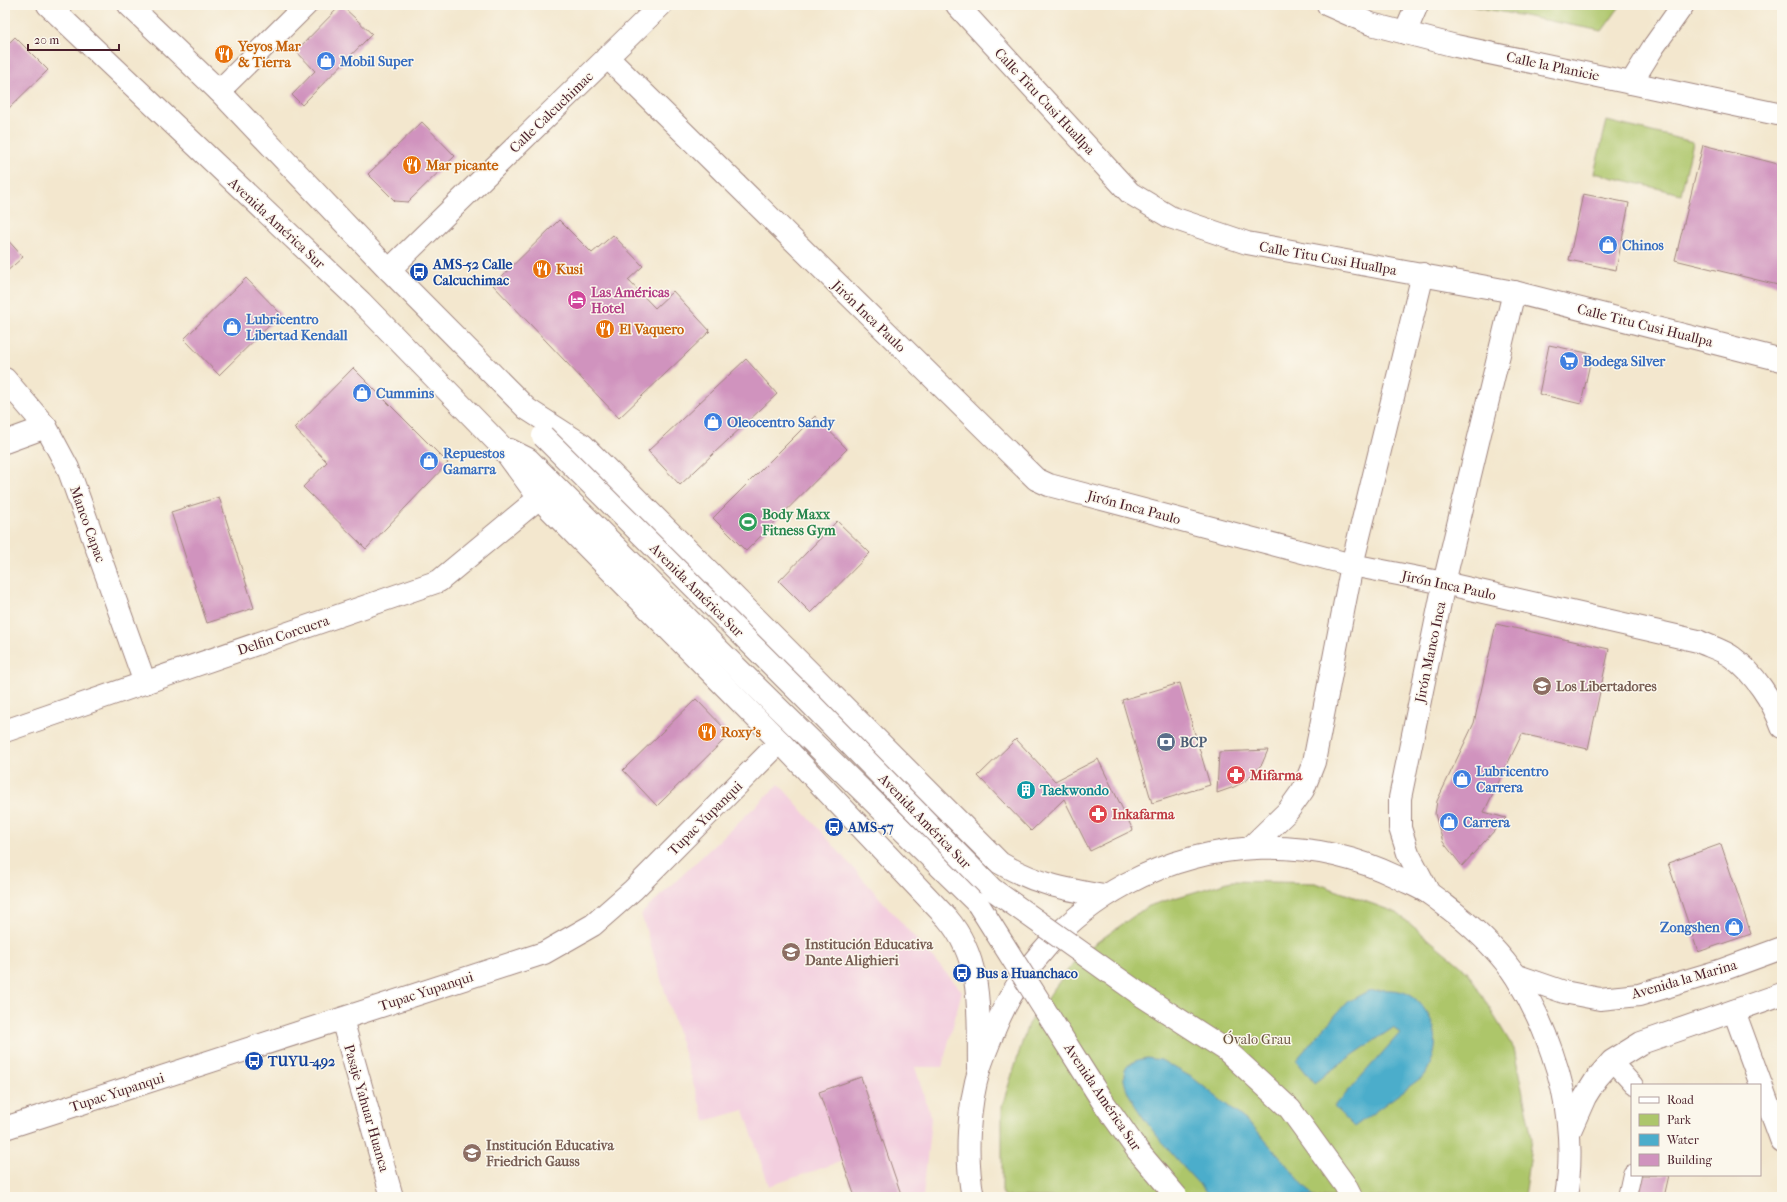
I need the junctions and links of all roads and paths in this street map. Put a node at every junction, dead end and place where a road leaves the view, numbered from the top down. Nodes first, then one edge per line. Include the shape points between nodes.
1 (48, 5) edge
2 (129, 5) edge
3 (306, 5) edge
4 (661, 5) edge
5 (957, 5) edge
6 (1328, 5) edge
7 (1416, 5) edge
8 (1683, 5) edge
9 (1405, 33) junction
10 (607, 57) junction
11 (1631, 82) junction
12 (219, 91) junction
13 (1782, 115) edge
14 (389, 270) junction
15 (1423, 274) junction
16 (1514, 292) junction
17 (1782, 360) edge
18 (5, 379) edge
19 (527, 409) junction
20 (46, 428) junction
21 (5, 442) edge
22 (501, 446) junction
23 (539, 498) junction
24 (1352, 565) junction
25 (1444, 584) junction
26 (145, 682) junction
27 (1782, 727) edge
28 (5, 731) edge
29 (780, 742) junction
30 (1251, 847) junction
31 (1429, 893) junction
32 (1104, 896) junction
33 (1782, 948) edge
34 (1515, 975) junction
35 (1782, 994) edge
36 (1734, 1011) junction
37 (342, 1019) junction
38 (1612, 1060) junction
39 (979, 1068) junction
40 (1633, 1084) edge
41 (1761, 1084) edge
42 (1761, 1085) edge
43 (5, 1128) edge
44 (1569, 1133) junction
45 (1782, 1142) edge
46 (1631, 1176) edge
47 (392, 1197) edge
48 (973, 1197) edge
49 (1177, 1197) edge
50 (1351, 1197) edge
51 (1566, 1197) edge
52 (1626, 1197) edge

1 - 22 street, Avenida América Sur via 361,302
2 - 12 street, Avenida América Sur
3 - 12 street
4 - 10 street, Calle Calcuchimac
5 - 15 street, Calle Titu Cusi Huallpa via 1130,193 1170,217 1247,244
6 - 9 street, Calle la Planicie via 1370,24
7 - 9 street
8 - 11 street
9 - 11 street, Calle la Planicie
10 - 14 street, Calle Calcuchimac
10 - 24 street, Jirón Inca Paulo via 1036,479 1049,485
11 - 13 street, Calle la Planicie
12 - 14 street, Avenida América Sur
14 - 19 street, Avenida América Sur
15 - 16 street, Calle Titu Cusi Huallpa
15 - 24 street
16 - 17 street, Calle Titu Cusi Huallpa
16 - 25 street, Jirón Manco Inca
18 - 20 street, Manco Capac
19 - 32 street, Avenida América Sur via 583,445 1000,862 1040,883
19 - 50 street, Avenida América Sur, bridge via 543,436 992,889 1144,997 1226,1050 1290,1109
20 - 21 street
20 - 26 street, Manco Capac via 68,468
22 - 23 street, Avenida América Sur
22 - 49 street, Avenida América Sur, bridge via 528,459 978,904 1101,1099 1138,1151
23 - 26 street, Delfin Corcuera via 439,581
23 - 29 street, Avenida América Sur
24 - 25 street, Jirón Inca Paulo
24 - 30 street via 1314,762 1303,790 1288,811
25 - 27 street, Jirón Inca Paulo via 1698,641 1731,656 1748,672 1766,694
25 - 31 street, Jirón Manco Inca via 1400,798 1400,828 1408,853
26 - 28 street, Delfin Corcuera
29 - 37 street, Tupac Yupanqui via 633,890 594,925 544,953
29 - 39 street, Avenida América Sur via 955,927 970,956 978,993
30 - 31 street via 1313,850 1373,866
30 - 32 street via 1185,859 1150,871
31 - 34 street via 1476,930
32 - 39 street via 1071,921 1042,950 1004,1005
33 - 34 street, Avenida la Marina via 1719,971 1639,995 1624,997 1600,999 1564,992
34 - 44 street via 1542,1024 1559,1071
35 - 36 street
36 - 38 street via 1641,1043
36 - 41 street
37 - 43 street, Tupac Yupanqui
37 - 47 street, Pasaje Yahuar Huanca
38 - 40 lane
38 - 44 street via 1585,1097
39 - 48 street via 969,1124 970,1180
42 - 45 street
44 - 51 street
46 - 52 lane

